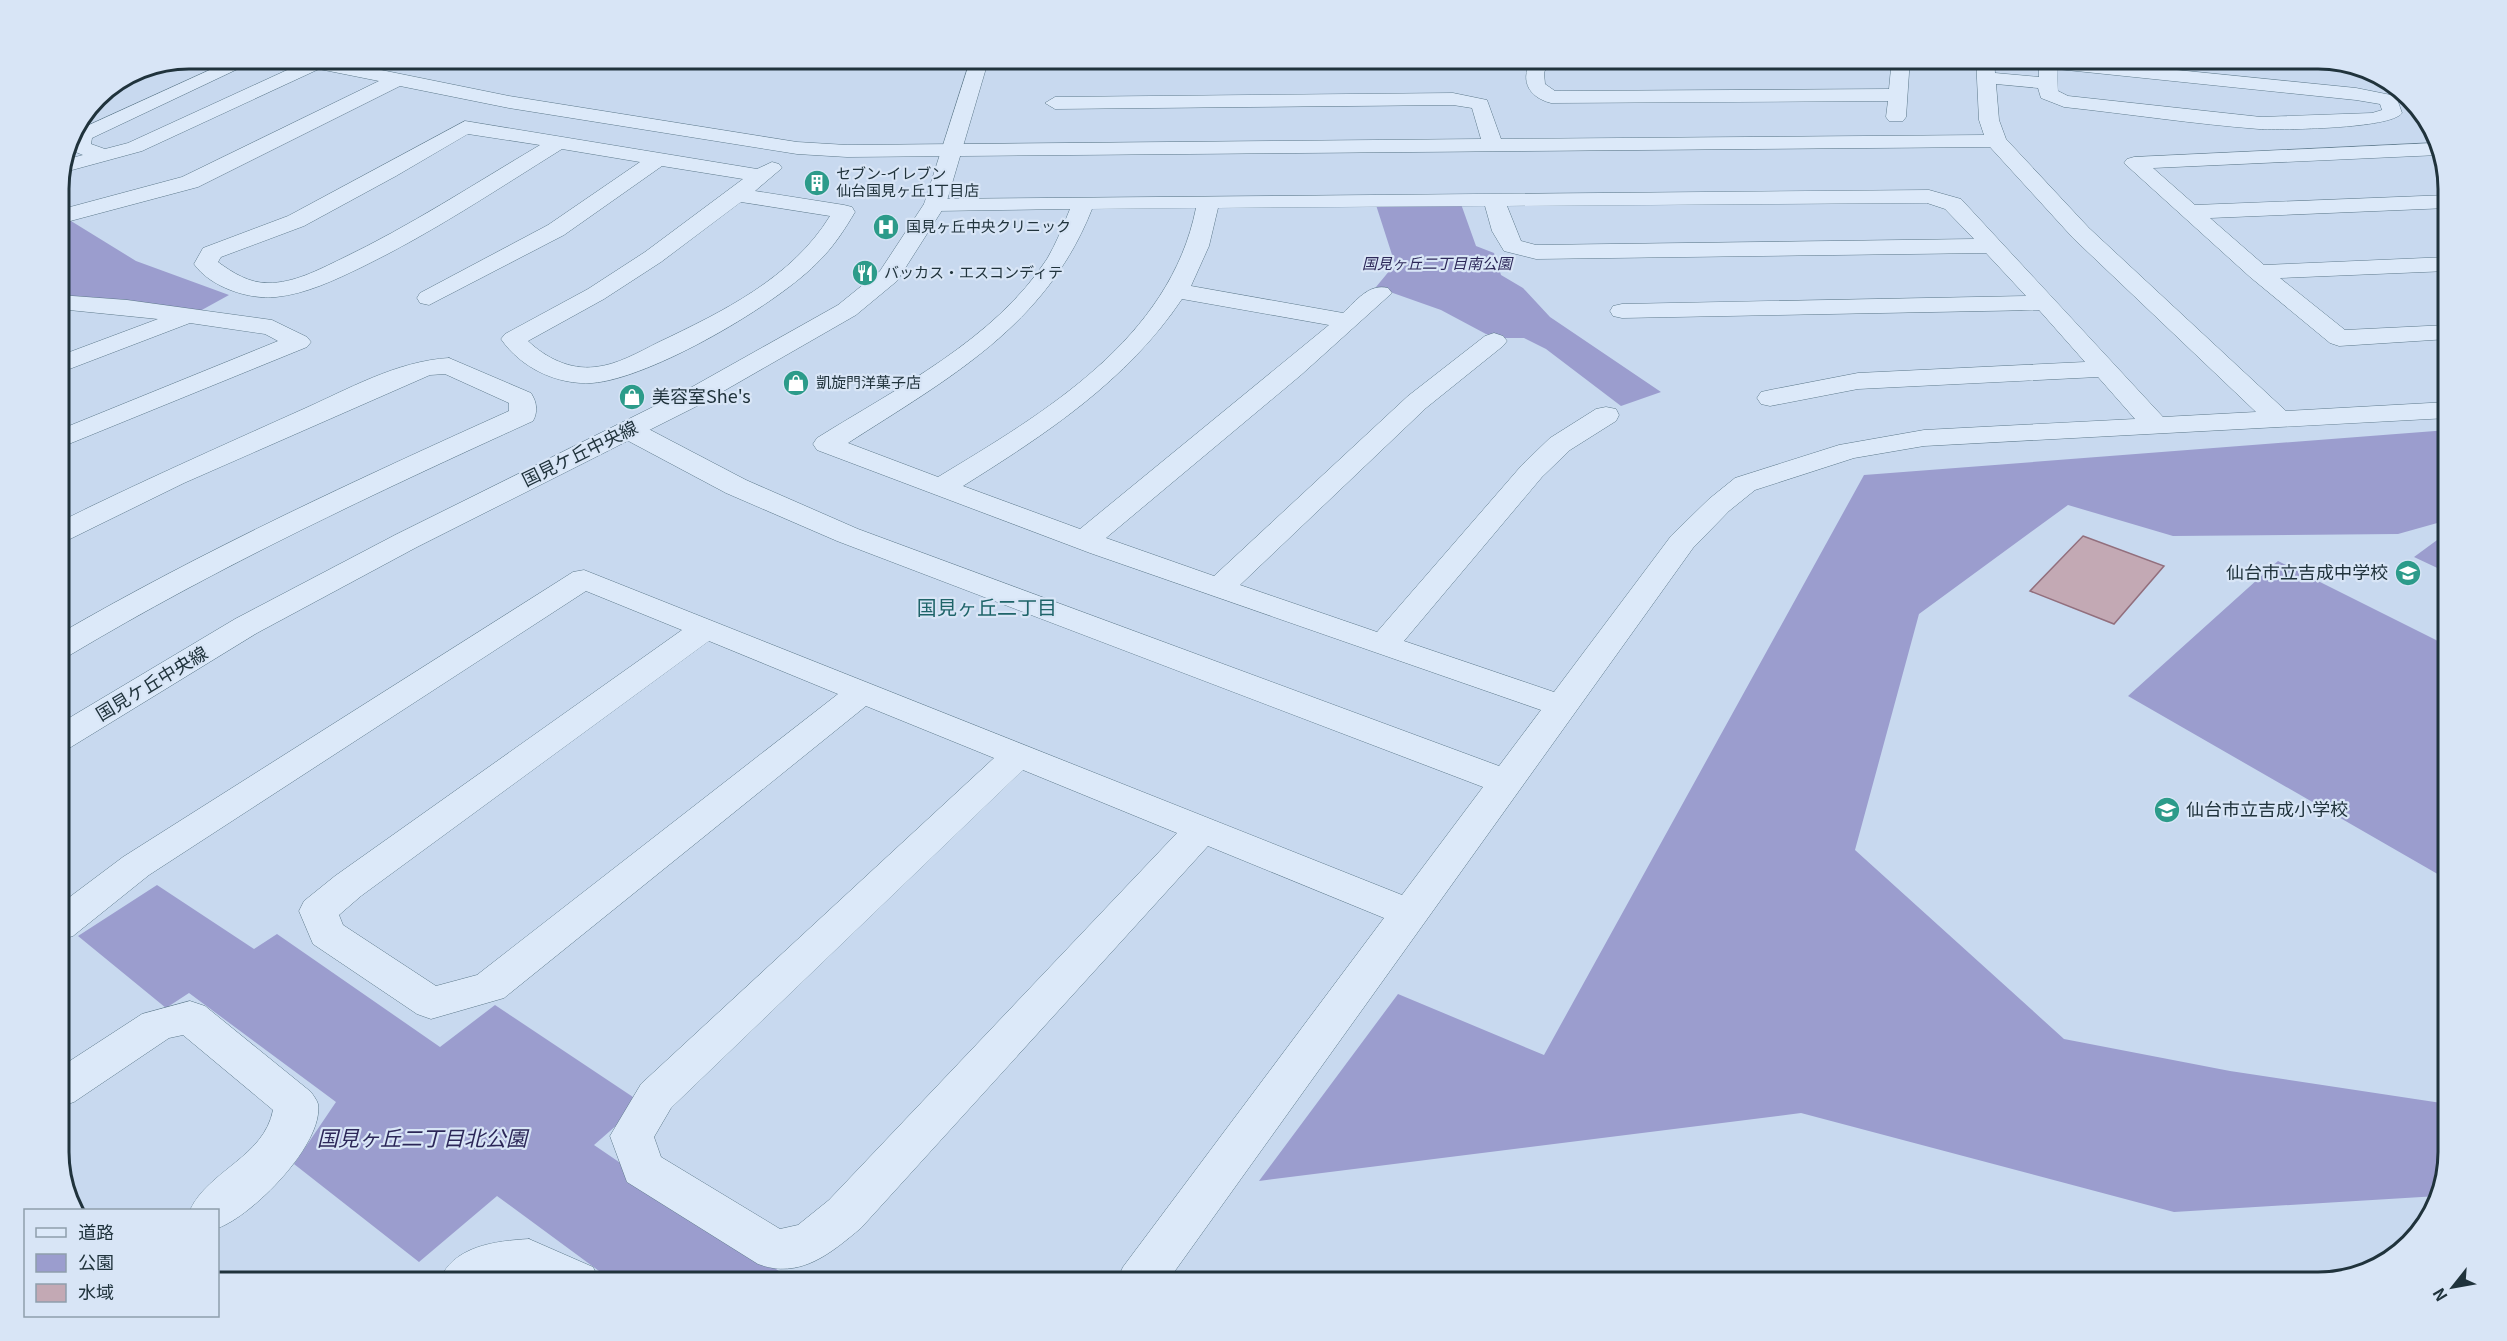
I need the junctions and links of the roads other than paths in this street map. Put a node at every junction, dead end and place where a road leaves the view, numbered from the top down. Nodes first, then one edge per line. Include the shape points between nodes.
1 (228, 69) edge
2 (304, 69) edge
3 (340, 69) edge
4 (977, 69) edge
5 (1060, 69) edge
6 (1535, 69) edge
7 (1900, 69) edge
8 (1985, 69) edge
9 (1989, 69) edge
10 (2048, 69) edge
11 (2123, 69) edge
12 (396, 80) junction
13 (2048, 83) junction
14 (1898, 95) junction
15 (556, 110) junction
16 (1050, 127) junction
17 (505, 134) junction
18 (1894, 141) junction
19 (1996, 141) junction
20 (558, 143) junction
21 (1493, 146) junction
22 (797, 148) junction
23 (2431, 149) edge
24 (951, 152) junction
25 (106, 156) junction
26 (658, 159) junction
27 (71, 165) edge
28 (762, 176) junction
29 (738, 195) junction
30 (1494, 200) junction
31 (2438, 201) edge
32 (1208, 202) junction
33 (1084, 203) junction
34 (935, 204) junction
35 (2189, 212) junction
36 (69, 214) edge
37 (1992, 246) junction
38 (2438, 264) edge
39 (2258, 272) junction
40 (1176, 291) junction
41 (1380, 293) dead end
42 (429, 298) dead end
43 (69, 303) edge
44 (2046, 303) junction
45 (1622, 311) dead end
46 (188, 316) junction
47 (1348, 321) junction
48 (2438, 333) edge
49 (1494, 341) dead end
50 (69, 360) edge
51 (2103, 369) junction
52 (1770, 398) dead end
53 (2438, 411) edge
54 (1606, 415) dead end
55 (2279, 419) junction
56 (2155, 425) junction
57 (629, 430) junction
58 (69, 436) edge
59 (940, 488) junction
60 (69, 528) edge
61 (1085, 540) junction
62 (1219, 588) junction
63 (706, 628) junction
64 (69, 642) edge
65 (1383, 645) junction
66 (863, 691) junction
67 (1562, 706) junction
68 (69, 733) edge
69 (1017, 756) junction
70 (1506, 782) junction
71 (1202, 829) junction
72 (1409, 914) junction
73 (69, 918) edge
74 (69, 1083) edge
75 (214, 1209) edge
76 (478, 1272) edge
77 (555, 1272) edge
78 (1147, 1272) edge

1 - 25 street via 83,135 80,147
2 - 25 street via 135,147
3 - 12 street
4 - 24 street, 国見ケ丘中央線
5 - 16 street
6 - 14 street via 1538,90 1551,97
7 - 14 street
8 - 19 street via 1989,120
9 - 13 street
10 - 13 street
11 - 13 street via 2356,94 2388,100 2392,113 2374,119 2261,123 2064,101 2048,94
12 - 15 street
12 - 36 street via 190,183
14 - 18 street
15 - 17 street
15 - 22 street
16 - 21 street
16 - 21 street via 1453,99 1480,104
16 - 24 street
17 - 20 street
17 - 20 street via 465,127 296,221 211,253 206,264 226,280 255,290 277,290 321,277 397,242
18 - 19 street
18 - 21 street
19 - 55 street via 2081,233
20 - 26 street
22 - 24 street
22 - 28 street
23 - 35 street via 2134,163
24 - 34 street, 国見ケ丘中央線
25 - 27 street
26 - 28 street
26 - 42 street via 556,230
28 - 29 street
29 - 29 street via 597,294 513,339 521,352 557,370 591,375 622,369 703,331 781,282 818,248 844,212
30 - 32 street
30 - 37 street via 1929,196 1953,204
30 - 37 street via 1512,246 1536,252
31 - 35 street
32 - 33 street
32 - 40 street via 1198,246
33 - 34 street
33 - 59 street via 1050,272 999,329 827,444
34 - 57 street, 国見ケ丘中央線 via 889,276 847,310
35 - 39 street
37 - 44 street
38 - 39 street
39 - 48 street via 2339,338
40 - 47 street
40 - 59 street via 1155,322 1118,363 1002,450
41 - 47 street
43 - 46 street
44 - 45 street
44 - 51 street
46 - 50 street
46 - 58 street via 273,327 298,342
47 - 61 street
49 - 62 street via 1417,402
51 - 52 street via 1858,381
51 - 56 street
53 - 55 street
54 - 65 street via 1560,444 1532,471
55 - 56 street
56 - 67 street via 1924,438 1849,451 1745,484 1682,542
57 - 68 street, 国見ケ丘中央線 via 415,536 246,626
57 - 70 street via 739,487 911,560
59 - 61 street
60 - 64 street via 184,472 427,367 449,366 522,399 523,415 215,561
61 - 62 street
62 - 65 street
63 - 66 street
63 - 66 street via 348,886 318,911 327,934 431,1004 490,987
63 - 73 street via 584,579 136,866
65 - 67 street
66 - 69 street
67 - 70 street
69 - 71 street
69 - 71 street via 656,1096 632,1136 643,1169 776,1250 810,1243 845,1214
70 - 72 street
71 - 72 street
72 - 78 street
74 - 75 street via 157,1024 190,1017 296,1104 291,1133 260,1171
76 - 77 street via 493,1262 529,1260

